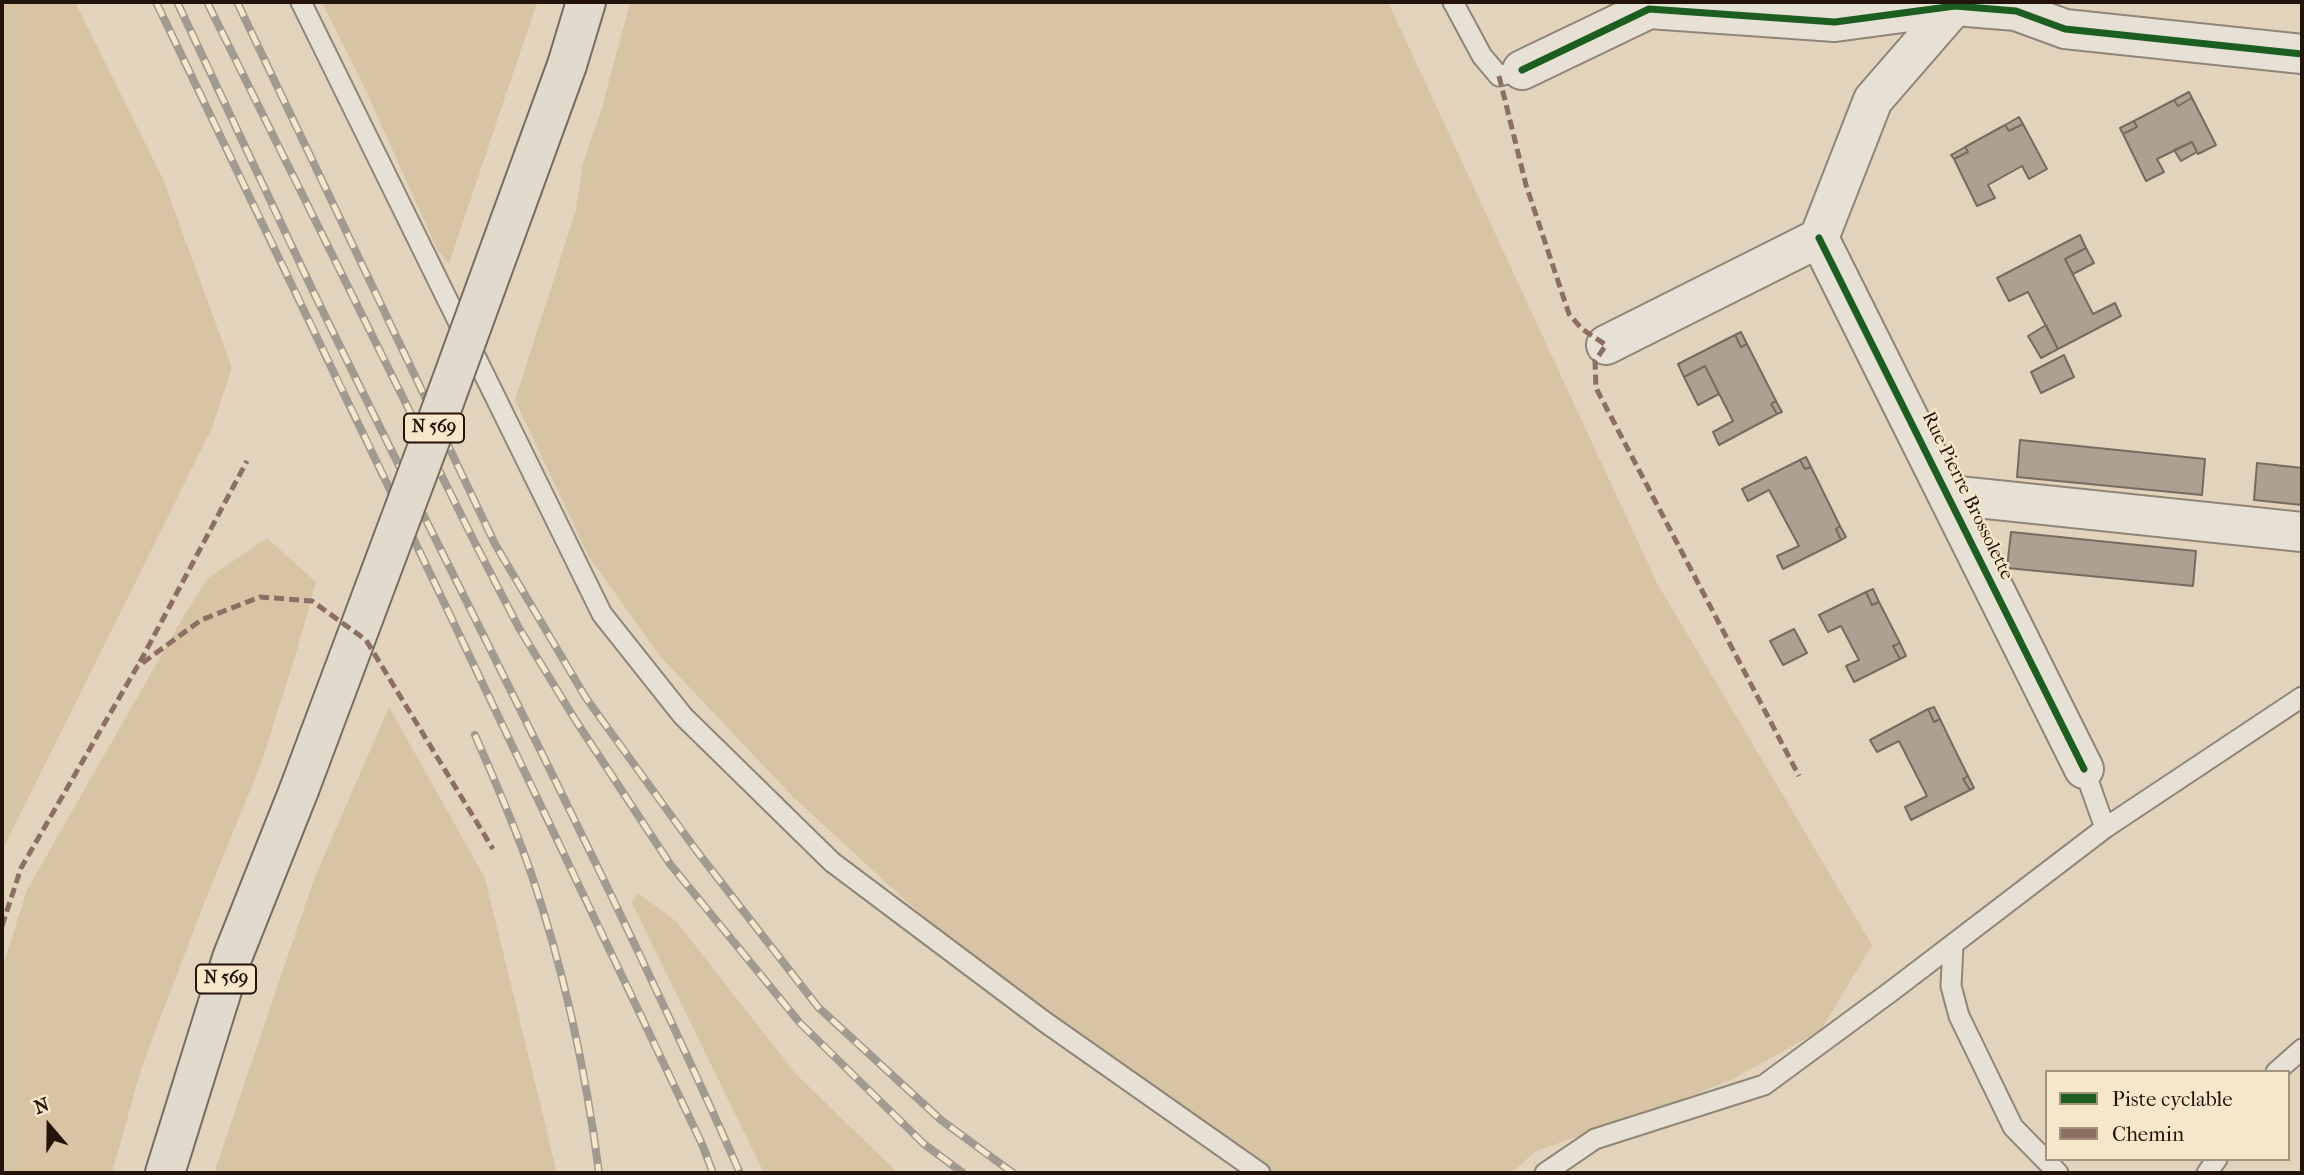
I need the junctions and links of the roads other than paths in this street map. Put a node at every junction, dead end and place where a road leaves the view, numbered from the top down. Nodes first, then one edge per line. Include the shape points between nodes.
1 (301, 2) edge
2 (586, 2) edge
3 (1453, 2) edge
4 (1956, 4) edge
5 (2302, 54) edge
6 (1522, 70) joint
7 (1819, 237) junction
8 (1606, 345) dead end
9 (1949, 495) junction
10 (2302, 532) edge
11 (2302, 697) edge
12 (2084, 769) joint
13 (2105, 828) junction
14 (1953, 945) junction
15 (2302, 1049) edge
16 (2278, 1070) edge
17 (2045, 1160) edge
18 (165, 1173) edge
19 (1260, 1173) edge
20 (1545, 1173) edge

1 - 19 lane via 602,614 683,716 832,862 1045,1022
2 - 18 main road, N 569, bridge via 436,422 232,958
3 - 6 lane via 1482,56 1499,76
4 - 5 street via 2016,11 2064,29
4 - 6 street via 1835,22 1650,9
4 - 7 street via 1873,100
7 - 8 street
7 - 9 street, Rue Pierre Brossolette
9 - 10 street, Rue Pierre Brossolette
9 - 12 street, Rue Pierre Brossolette
11 - 13 lane
12 - 13 lane
13 - 14 lane
14 - 17 lane via 1951,986 1959,1016 2012,1128
14 - 20 lane via 1764,1085 1595,1139
15 - 16 lane

